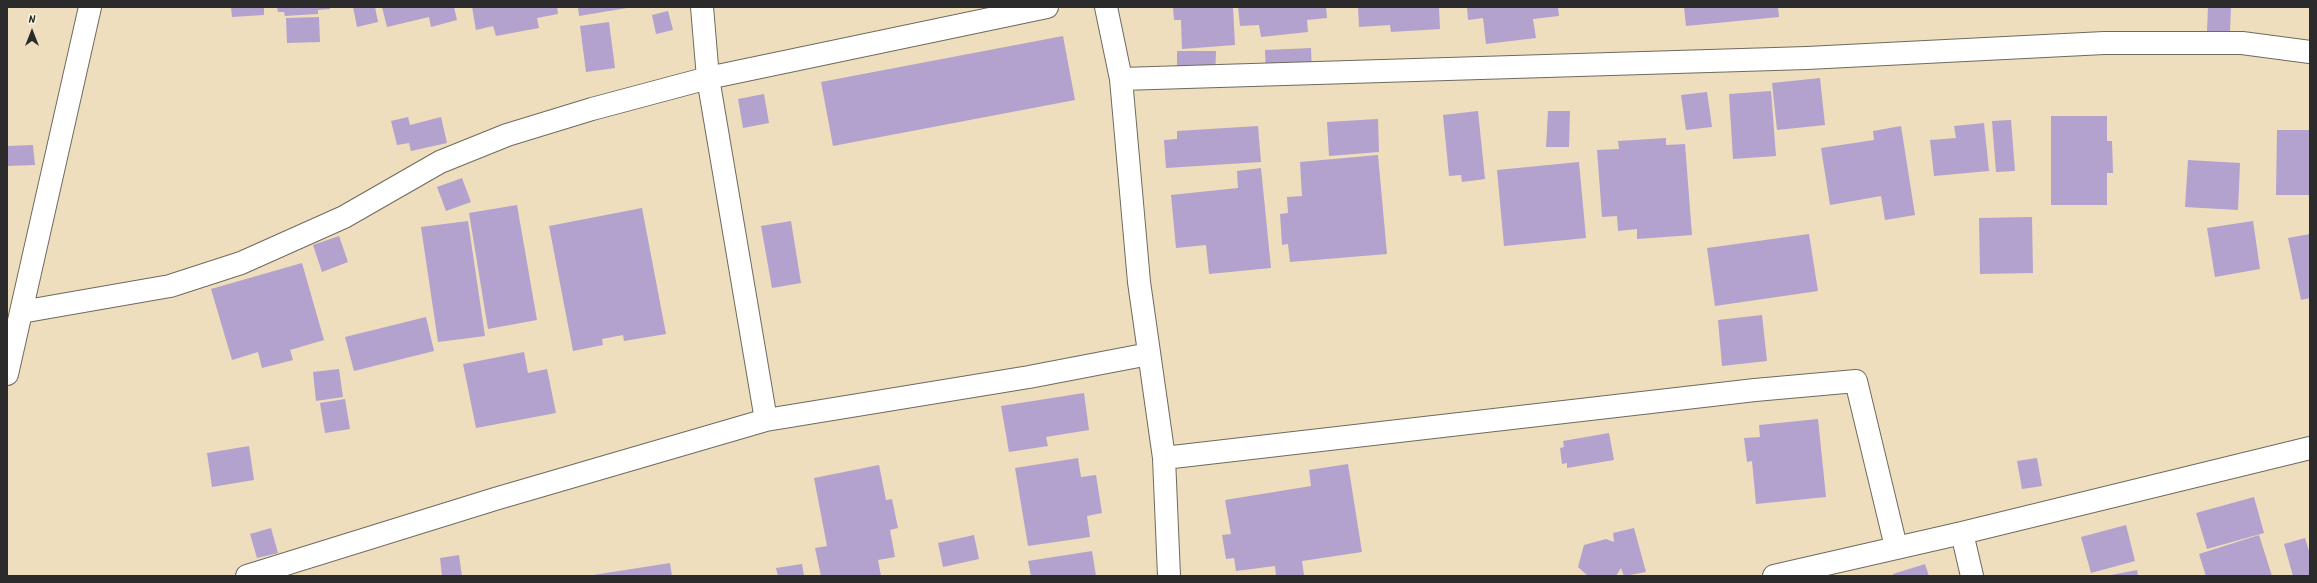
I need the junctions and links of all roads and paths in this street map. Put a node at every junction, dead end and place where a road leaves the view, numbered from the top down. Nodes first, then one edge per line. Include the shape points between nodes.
1 (90, 7) edge
2 (702, 7) edge
3 (1047, 7) edge
4 (1106, 7) edge
5 (2310, 52) edge
6 (708, 78) junction
7 (1121, 79) junction
8 (21, 312) junction
9 (1149, 354) junction
10 (7, 374) edge
11 (766, 420) junction
12 (2310, 448) edge
13 (1164, 458) junction
14 (1962, 533) junction
15 (1896, 547) junction
16 (248, 576) edge
17 (1169, 576) edge
18 (1774, 576) edge
19 (1972, 576) edge

1 - 8 street
2 - 6 street
3 - 6 street
4 - 7 street
5 - 7 street via 2242,43 2104,43 1807,58
6 - 8 street via 592,109 494,140 440,162 344,217 241,263 170,286
6 - 11 street
7 - 9 street via 1139,282
8 - 10 street
9 - 11 street via 1029,377
9 - 13 street
11 - 16 street via 495,498
12 - 14 street
13 - 15 street via 1755,390 1856,381
13 - 17 street
14 - 15 street
14 - 19 street
15 - 18 street

